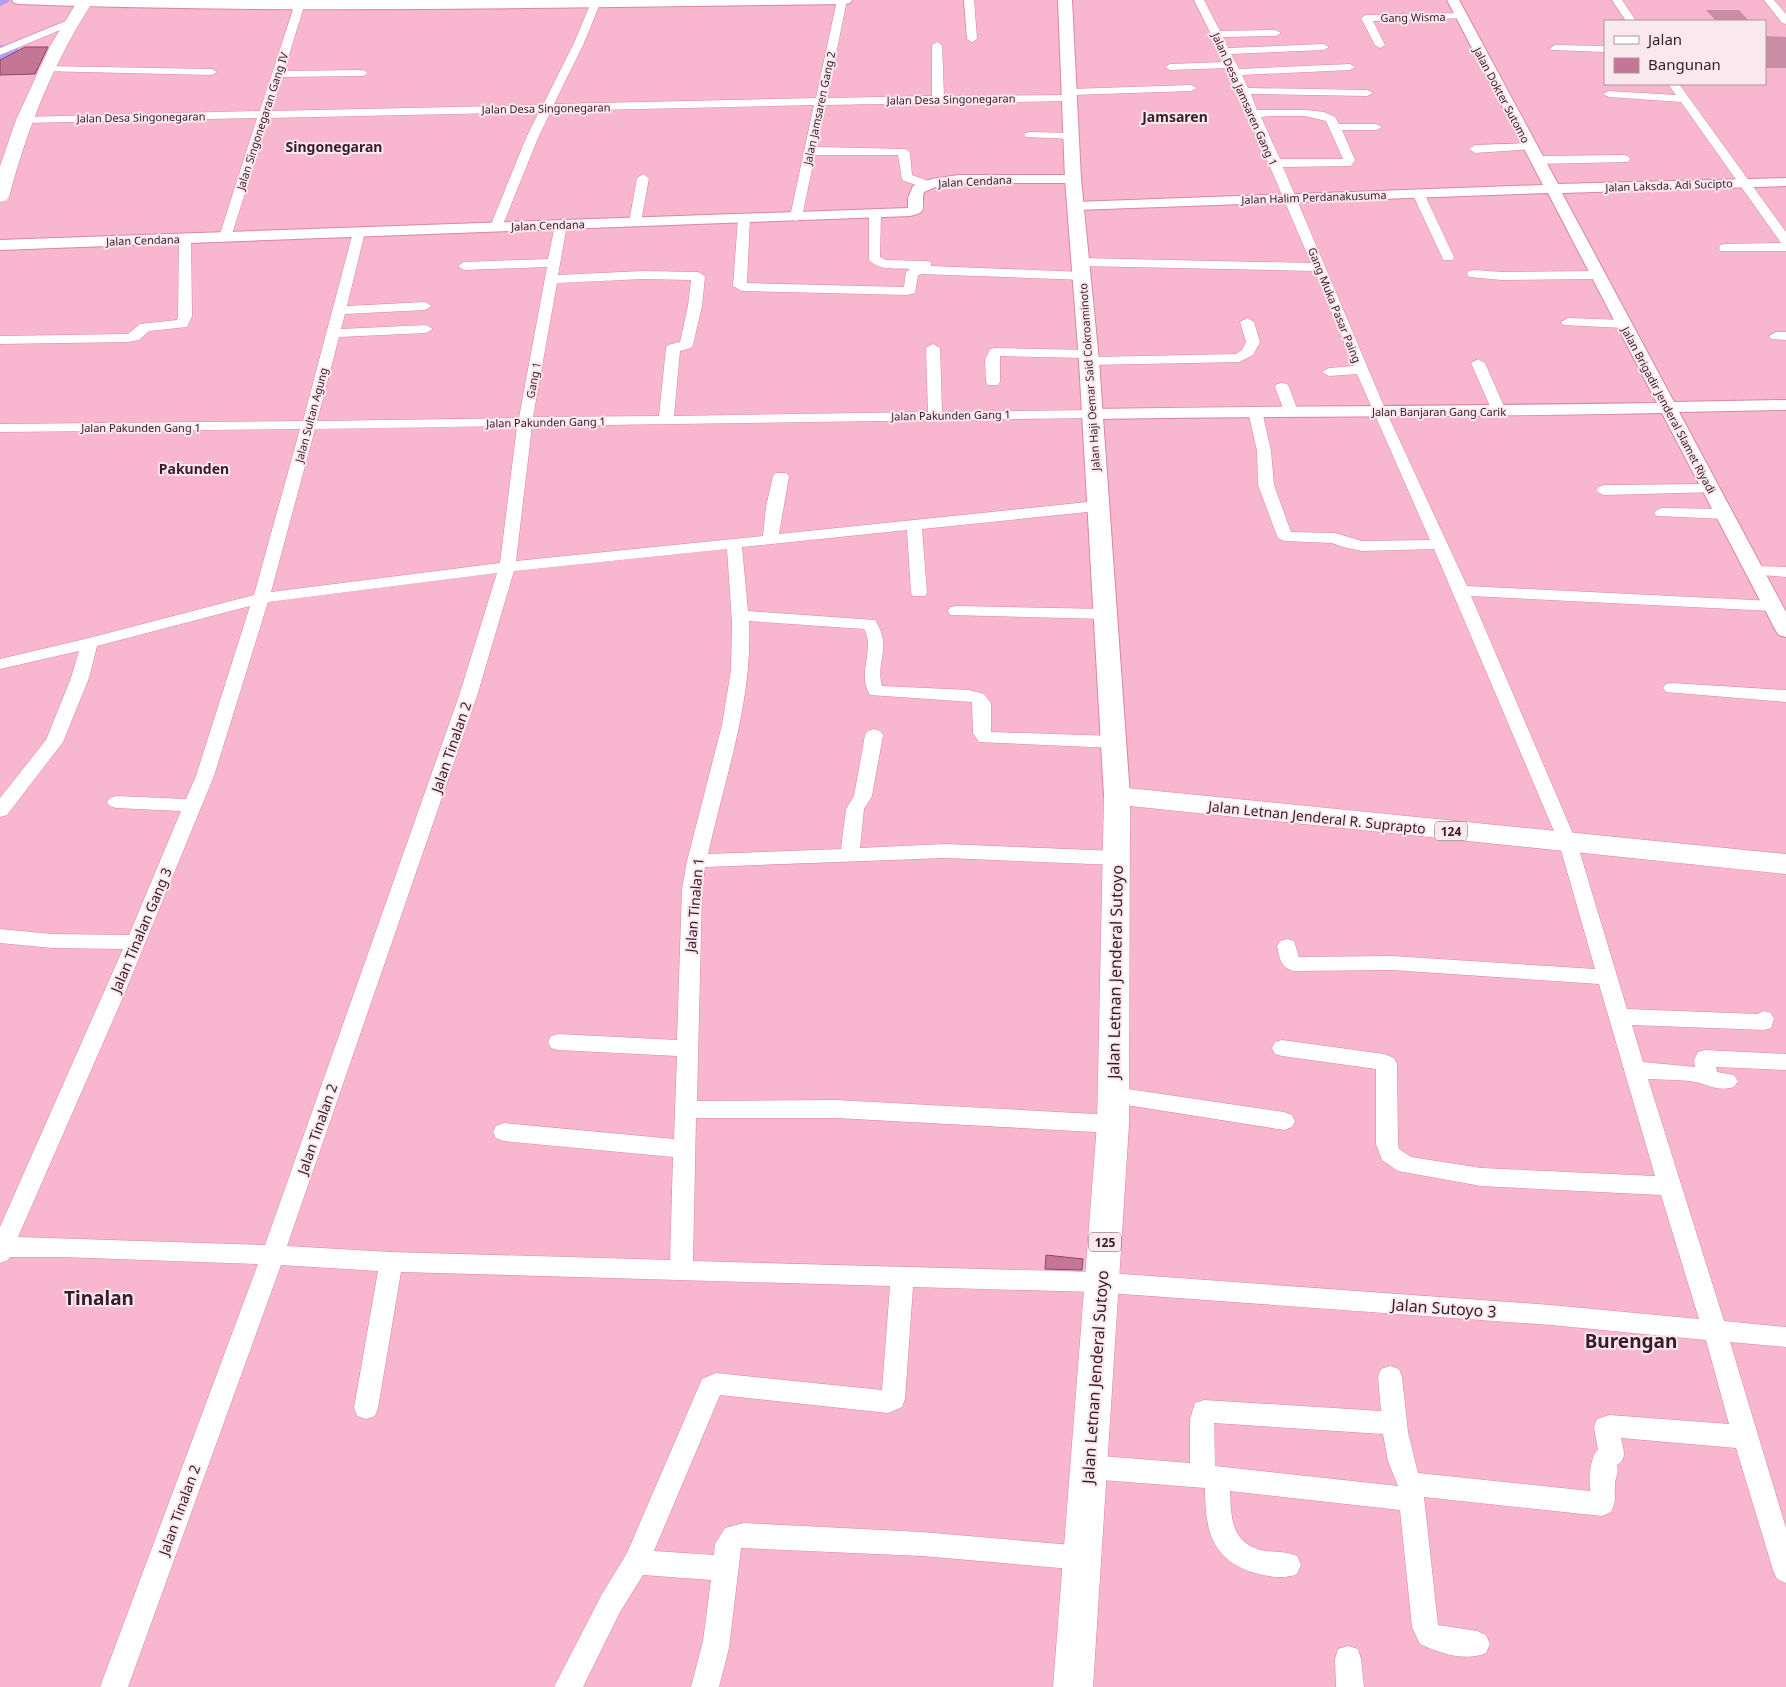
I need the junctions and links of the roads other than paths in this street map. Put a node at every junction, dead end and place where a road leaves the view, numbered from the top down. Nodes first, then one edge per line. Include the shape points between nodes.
1 (19, 0) edge
2 (687, 0) edge
3 (844, 0) edge
4 (968, 0) edge
5 (1065, 0) edge
6 (1198, 0) edge
7 (1453, 0) edge
8 (1617, 0) edge
9 (1769, 0) edge
10 (85, 1) edge
11 (472, 1) edge
12 (596, 1) edge
13 (194, 2) edge
14 (300, 3) edge
15 (1462, 16) junction
16 (1630, 20) edge
17 (72, 21) junction
18 (1786, 21) edge
19 (1276, 32) dead end
20 (1216, 34) junction
21 (972, 39) dead end
22 (937, 45) dead end
23 (1380, 45) dead end
24 (1324, 47) dead end
25 (1555, 48) dead end
26 (1604, 49) edge
27 (2, 50) edge
28 (1225, 51) junction
29 (1170, 67) dead end
30 (1350, 67) dead end
31 (44, 68) junction
32 (1233, 68) junction
33 (212, 72) dead end
34 (277, 74) junction
35 (363, 74) dead end
36 (1624, 87) dead end
37 (1191, 88) dead end
38 (1243, 91) junction
39 (1679, 91) edge
40 (1367, 93) dead end
41 (1609, 94) dead end
42 (1070, 95) junction
43 (938, 99) junction
44 (820, 102) junction
45 (546, 108) junction
46 (1253, 113) junction
47 (263, 115) junction
48 (22, 120) junction
49 (1334, 127) junction
50 (1376, 127) dead end
51 (1030, 135) dead end
52 (1072, 136) junction
53 (1530, 147) junction
54 (1475, 149) dead end
55 (810, 151) junction
56 (1624, 159) dead end
57 (1536, 160) junction
58 (1275, 163) junction
59 (643, 178) dead end
60 (1073, 179) junction
61 (1786, 182) edge
62 (1744, 183) junction
63 (927, 184) junction
64 (1552, 189) junction
65 (1418, 193) junction
66 (0, 197) edge
67 (1291, 198) junction
68 (1076, 206) junction
69 (876, 213) junction
70 (796, 217) junction
71 (744, 218) junction
72 (635, 222) junction
73 (561, 225) junction
74 (496, 227) junction
75 (359, 232) junction
76 (225, 237) junction
77 (185, 238) junction
78 (1786, 241) edge
79 (0, 245) edge
80 (1786, 247) edge
81 (1725, 248) dead end
82 (1448, 256) dead end
83 (554, 263) junction
84 (464, 266) dead end
85 (1319, 267) junction
86 (1082, 270) junction
87 (1474, 274) dead end
88 (1598, 275) junction
89 (552, 279) junction
90 (424, 306) dead end
91 (338, 310) junction
92 (1247, 322) dead end
93 (1568, 322) dead end
94 (1623, 324) junction
95 (426, 329) dead end
96 (333, 332) junction
97 (0, 340) edge
98 (933, 348) dead end
99 (1089, 357) junction
100 (1478, 362) dead end
101 (1361, 370) junction
102 (1329, 372) dead end
103 (993, 382) dead end
104 (1282, 387) dead end
105 (1668, 406) junction
106 (1785, 406) edge
107 (1255, 411) junction
108 (1291, 411) junction
109 (1379, 411) junction
110 (1499, 411) junction
111 (1092, 414) junction
112 (935, 415) junction
113 (666, 419) junction
114 (525, 423) junction
115 (309, 426) junction
116 (0, 428) edge
117 (780, 476) dead end
118 (1712, 489) junction
119 (1604, 490) dead end
120 (1097, 506) junction
121 (1662, 513) dead end
122 (1725, 514) junction
123 (914, 526) junction
124 (770, 540) junction
125 (734, 544) junction
126 (1440, 544) junction
127 (507, 567) junction
128 (1754, 571) junction
129 (1786, 572) edge
130 (1461, 591) junction
131 (919, 593) dead end
132 (261, 598) junction
133 (1773, 606) junction
134 (956, 611) dead end
135 (1105, 614) junction
136 (739, 615) junction
137 (1786, 631) edge
138 (90, 643) junction
139 (0, 664) edge
140 (1672, 688) dead end
141 (1786, 696) edge
142 (874, 735) dead end
143 (1114, 748) junction
144 (1117, 796) junction
145 (116, 802) dead end
146 (193, 805) junction
147 (0, 811) edge
148 (1568, 843) junction
149 (850, 854) junction
150 (1117, 858) junction
151 (696, 861) junction
152 (1786, 864) edge
153 (0, 936) edge
154 (135, 942) junction
155 (1287, 946) dead end
156 (1608, 977) junction
157 (1619, 1018) junction
158 (1764, 1020) dead end
159 (558, 1042) dead end
160 (1282, 1048) dead end
161 (687, 1049) junction
162 (1786, 1062) edge
163 (1634, 1069) junction
164 (1718, 1078) joint
165 (685, 1110) junction
166 (1113, 1110) junction
167 (1284, 1121) dead end
168 (504, 1132) dead end
169 (684, 1149) junction
170 (1669, 1186) junction
171 (1, 1249) edge
172 (273, 1255) junction
173 (391, 1262) junction
174 (682, 1271) junction
175 (902, 1277) junction
176 (1102, 1283) junction
177 (1715, 1331) junction
178 (1786, 1337) edge
179 (1390, 1377) dead end
180 (366, 1408) dead end
181 (1394, 1423) junction
182 (1745, 1437) junction
183 (1088, 1467) junction
184 (1210, 1477) junction
185 (1410, 1491) junction
186 (1083, 1558) junction
187 (636, 1562) junction
188 (1288, 1565) dead end
189 (726, 1568) junction
190 (1786, 1570) edge
191 (1477, 1644) dead end
192 (1348, 1659) dead end
193 (114, 1687) edge
194 (568, 1687) edge
195 (705, 1687) edge
196 (1073, 1687) edge
197 (1350, 1687) edge

1 - 10 main road
2 - 3 main road
2 - 12 main road
3 - 44 street, Jalan Jamsaren Gang 2
4 - 21 street
5 - 42 main road, Jalan Haji Oemar Said Cokroaminoto
6 - 20 street, Jalan Desa Jamsaren Gang 1
7 - 15 street, Jalan Dokter Sutomo
8 - 16 street
9 - 18 street
10 - 13 main road
10 - 17 main road
11 - 12 main road
11 - 14 main road
12 - 45 street via 579,44
13 - 14 main road
14 - 34 street, Jalan Singonegaran Gang IV
15 - 23 street, Gang Wisma via 1366,18
15 - 53 street, Jalan Dokter Sutomo
17 - 27 street
17 - 31 main road
19 - 20 street
20 - 28 street, Jalan Desa Jamsaren Gang 1
22 - 43 street
24 - 28 street
25 - 26 street
28 - 32 street, Jalan Desa Jamsaren Gang 1
29 - 32 street
30 - 32 street
31 - 33 street
31 - 48 main road
32 - 38 street, Jalan Desa Jamsaren Gang 1
34 - 35 street
34 - 47 street, Jalan Singonegaran Gang IV
36 - 39 street
37 - 42 street
38 - 40 street
38 - 46 street, Jalan Desa Jamsaren Gang 1
39 - 41 street
39 - 62 street
42 - 43 street, Jalan Desa Singonegaran
42 - 52 main road, Jalan Haji Oemar Said Cokroaminoto
43 - 44 street, Jalan Desa Singonegaran
44 - 45 street, Jalan Desa Singonegaran
44 - 55 street, Jalan Jamsaren Gang 2
45 - 47 street, Jalan Desa Singonegaran
45 - 74 street
46 - 49 street via 1320,114 1330,119
46 - 58 street, Jalan Desa Jamsaren Gang 1
47 - 48 street, Jalan Desa Singonegaran
47 - 76 street, Jalan Singonegaran Gang IV
48 - 66 main road
49 - 50 street
49 - 58 street via 1349,160 1347,163
51 - 52 street
52 - 60 main road, Jalan Haji Oemar Said Cokroaminoto
53 - 54 street
53 - 57 street, Jalan Dokter Sutomo
55 - 63 street via 901,150 906,177
55 - 70 street, Jalan Jamsaren Gang 2
56 - 57 street
57 - 64 street, Jalan Dokter Sutomo
58 - 67 street, Jalan Desa Jamsaren Gang 1
59 - 72 street
60 - 63 street, Jalan Cendana via 959,179
60 - 68 main road, Jalan Haji Oemar Said Cokroaminoto
61 - 62 street, Jalan Laksda. Adi Sucipto
62 - 64 street, Jalan Laksda. Adi Sucipto
62 - 78 street
63 - 69 street, Jalan Cendana via 916,192 914,211
64 - 65 street, Jalan Halim Perdanakusuma
64 - 88 street, Jalan Brigadir Jenderal Slamet Riyadi
65 - 67 street, Jalan Halim Perdanakusuma
65 - 82 street
67 - 68 street, Jalan Halim Perdanakusuma
67 - 85 street, Gang Muka Pasar Paing
68 - 86 main road, Jalan Haji Oemar Said Cokroaminoto
69 - 70 street, Jalan Cendana
69 - 86 street via 874,257 879,263
70 - 71 street, Jalan Cendana
71 - 72 street, Jalan Cendana
71 - 86 street via 742,287 907,291 912,287 912,272 922,270
72 - 73 street, Jalan Cendana
73 - 74 street, Jalan Cendana
73 - 83 street, Gang 1
74 - 75 street, Jalan Cendana
75 - 76 street, Jalan Cendana
75 - 91 street, Jalan Sultan Agung
76 - 77 street, Jalan Cendana
77 - 79 street, Jalan Cendana
77 - 97 street via 184,316 180,325 145,327 128,338
80 - 81 street
83 - 84 street
83 - 89 street, Gang 1
85 - 86 street
85 - 101 street, Gang Muka Pasar Paing
86 - 99 main road, Jalan Haji Oemar Said Cokroaminoto
87 - 88 street
88 - 94 street, Jalan Brigadir Jenderal Slamet Riyadi
89 - 113 street via 698,276 686,344 673,348
89 - 114 street, Gang 1
90 - 91 street
91 - 96 street, Jalan Sultan Agung
92 - 99 street via 1253,342 1248,352 1239,358
93 - 94 street
94 - 105 street, Jalan Brigadir Jenderal Slamet Riyadi
95 - 96 street
96 - 115 street, Jalan Sultan Agung
98 - 112 street
99 - 103 street via 995,352
99 - 111 main road, Jalan Haji Oemar Said Cokroaminoto
100 - 110 street
101 - 102 street
101 - 109 street, Gang Muka Pasar Paing
104 - 108 street
105 - 106 street, Jalan Banjaran Gang Carik
105 - 110 street, Jalan Banjaran Gang Carik
105 - 118 street, Jalan Brigadir Jenderal Slamet Riyadi
107 - 108 street, Jalan Banjaran Gang Carik
107 - 111 street, Jalan Banjaran Gang Carik
107 - 126 street via 1264,451 1266,485 1284,536 1335,538 1362,546
108 - 109 street, Jalan Banjaran Gang Carik
109 - 110 street, Jalan Banjaran Gang Carik
109 - 126 street, Gang Muka Pasar Paing
111 - 112 street, Jalan Pakunden Gang 1
111 - 120 main road, Jalan Haji Oemar Said Cokroaminoto
112 - 113 street, Jalan Pakunden Gang 1
113 - 114 street, Jalan Pakunden Gang 1
114 - 115 street, Jalan Pakunden Gang 1
114 - 127 street, Gang 1
115 - 116 street, Jalan Pakunden Gang 1
115 - 132 street, Jalan Sultan Agung
117 - 124 street
118 - 119 street
118 - 122 street, Jalan Brigadir Jenderal Slamet Riyadi
120 - 123 street
120 - 135 main road, Jalan Haji Oemar Said Cokroaminoto
121 - 122 street
122 - 128 street, Jalan Brigadir Jenderal Slamet Riyadi
123 - 124 street
123 - 131 street
124 - 125 street
125 - 127 street
125 - 136 street, Jalan Tinalan 1
126 - 130 street, Gang Muka Pasar Paing
127 - 132 street
127 - 172 street, Jalan Tinalan 2 via 456,732
128 - 129 street
128 - 133 street, Jalan Brigadir Jenderal Slamet Riyadi
130 - 133 street
130 - 148 street, Gang Muka Pasar Paing
132 - 138 street
132 - 146 street, Jalan Tinalan Gang 3
133 - 137 street, Jalan Brigadir Jenderal Slamet Riyadi
134 - 135 street
135 - 143 main road, Jalan Haji Oemar Said Cokroaminoto
136 - 143 street via 869,624 877,641 872,681 876,691 978,698 982,702 985,738
136 - 151 street, Jalan Tinalan 1 via 741,668 736,702
138 - 139 street
138 - 147 street via 80,678 54,742
140 - 141 street
142 - 149 street via 863,796 855,809
143 - 144 main road, Jalan Haji Oemar Said Cokroaminoto
144 - 148 main road, Jalan Letnan Jenderal R. Suprapto / 124
144 - 150 main road, Jalan Letnan Jenderal Sutoyo / 125
145 - 146 street
146 - 154 street, Jalan Tinalan Gang 3
148 - 152 main road, Jalan Letnan Jenderal R. Suprapto / 124
148 - 156 street, Gang Muka Pasar Paing
149 - 150 street via 971,851
149 - 151 street
150 - 166 main road, Jalan Letnan Jenderal Sutoyo / 125
151 - 161 street, Jalan Tinalan 1
153 - 154 street via 52,941
154 - 171 street, Jalan Tinalan Gang 3
155 - 156 street via 1290,961 1294,964 1392,963
156 - 157 street, Gang Muka Pasar Paing
157 - 158 street
157 - 163 street, Gang Muka Pasar Paing
159 - 161 street
160 - 170 street via 1387,1064 1387,1144 1390,1154 1406,1165 1481,1177
161 - 165 street, Jalan Tinalan 1
162 - 164 street via 1705,1058
163 - 164 street
163 - 170 street, Gang Muka Pasar Paing
165 - 166 street
165 - 169 street, Jalan Tinalan 1
166 - 167 street
166 - 176 main road, Jalan Letnan Jenderal Sutoyo / 125
168 - 169 street
169 - 174 street, Jalan Tinalan 1
170 - 177 street, Gang Muka Pasar Paing
171 - 172 street, Jalan Sutoyo 3 via 62,1247
172 - 173 street, Jalan Sutoyo 3
172 - 193 street, Jalan Tinalan 2
173 - 174 street, Jalan Sutoyo 3
173 - 180 street
174 - 175 street, Jalan Sutoyo 3
175 - 176 street, Jalan Sutoyo 3
175 - 187 street via 893,1399 888,1402 716,1384 711,1387
176 - 177 street, Jalan Sutoyo 3 via 1551,1315
176 - 183 main road, Jalan Letnan Jenderal Sutoyo / 125
177 - 178 street, Jalan Sutoyo 3
177 - 182 street, Gang Muka Pasar Paing
179 - 181 street
181 - 184 street via 1204,1411 1202,1419
181 - 185 street
182 - 185 street via 1606,1427 1612,1455 1604,1460 1606,1474 1601,1477 1602,1504
182 - 190 street, Gang Muka Pasar Paing
183 - 184 street
183 - 186 main road, Jalan Letnan Jenderal Sutoyo / 125
184 - 185 street
184 - 188 street via 1222,1530 1231,1548 1256,1562
185 - 191 street via 1425,1627 1429,1635 1438,1639
186 - 189 street via 922,1544 744,1535 734,1537 728,1544
186 - 196 main road, Jalan Letnan Jenderal Sutoyo / 125
187 - 189 street
187 - 194 street
189 - 195 street via 715,1648
192 - 197 street

